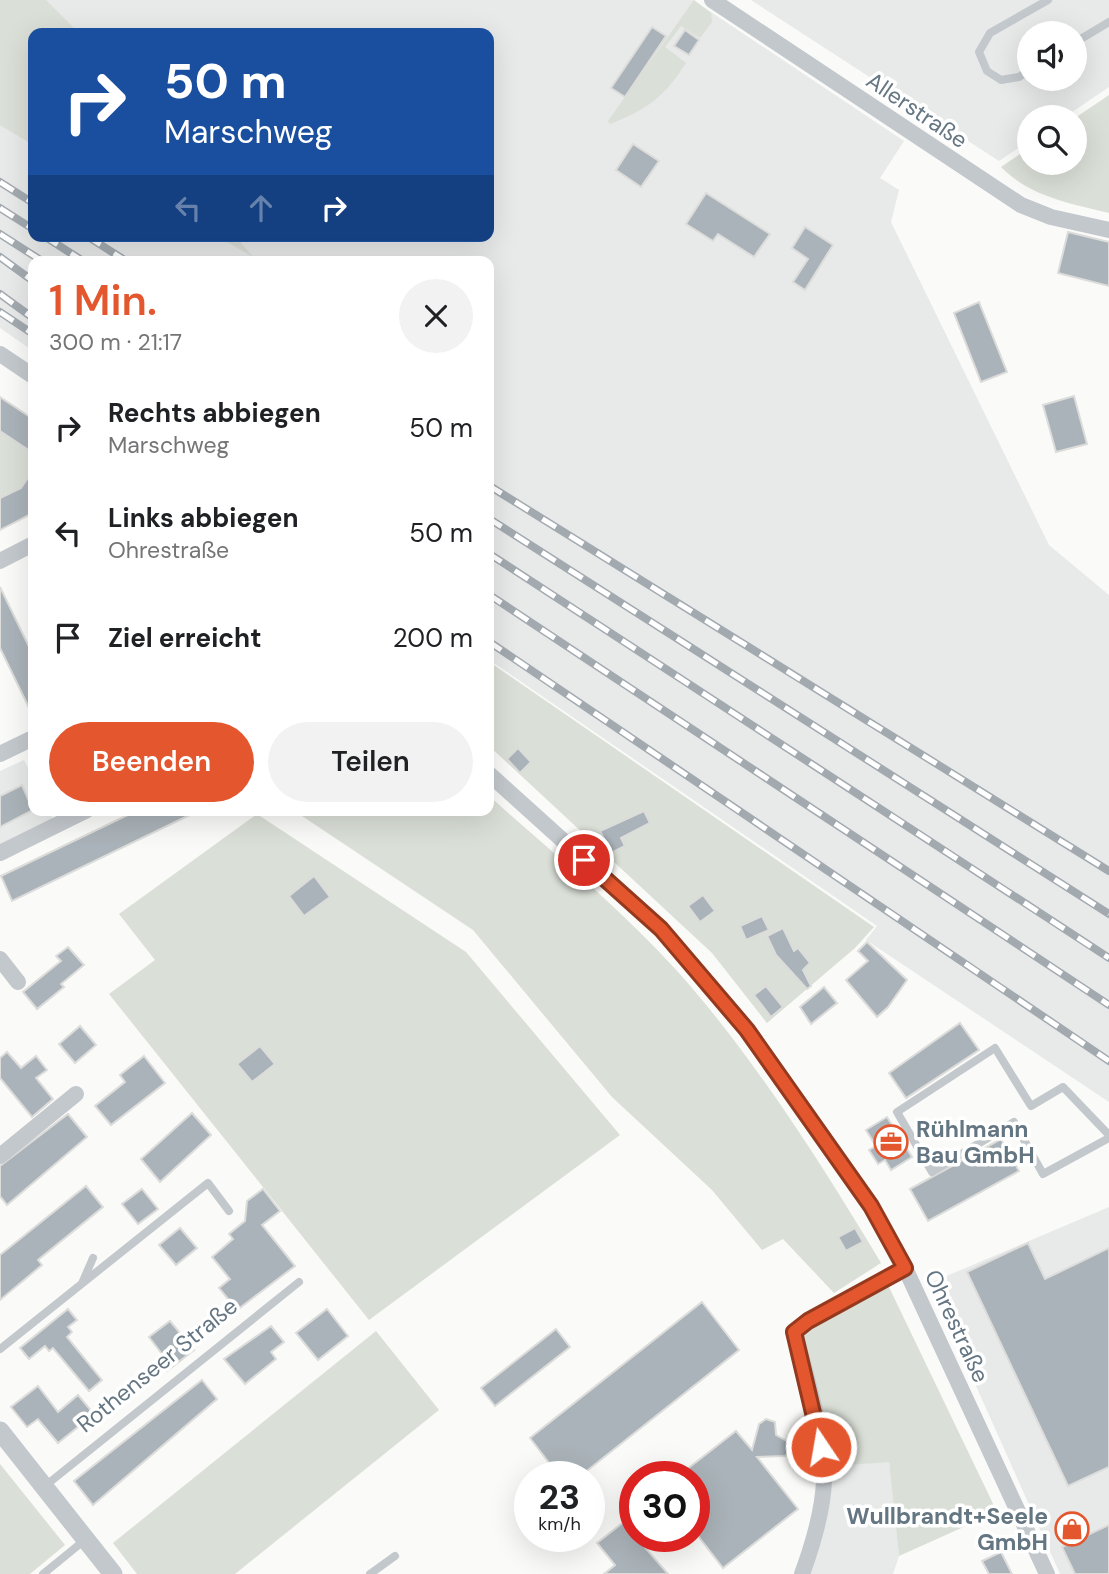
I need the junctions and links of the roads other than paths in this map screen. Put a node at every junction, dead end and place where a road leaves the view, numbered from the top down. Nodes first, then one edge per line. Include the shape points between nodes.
1 (712, 0) edge
2 (1048, 0) edge
3 (1109, 22) edge
4 (1087, 35) edge
5 (1017, 76) edge
6 (1109, 230) edge
7 (0, 354) edge
8 (28, 373) edge
9 (28, 547) edge
10 (0, 561) edge
11 (28, 740) edge
12 (0, 754) edge
13 (494, 778) edge
14 (75, 816) edge
15 (0, 853) edge
16 (0, 959) edge
17 (18, 982) dead end
18 (76, 1094) dead end
19 (1109, 1137) edge
20 (0, 1156) edge
21 (229, 1211) dead end
22 (93, 1258) dead end
23 (905, 1268) junction
24 (299, 1282) dead end
25 (82, 1284) junction
26 (0, 1349) edge
27 (0, 1431) edge
28 (45, 1486) junction
29 (86, 1539) junction
30 (395, 1556) dead end
31 (43, 1574) edge
32 (113, 1574) edge
33 (370, 1574) edge
34 (802, 1574) edge
35 (1047, 1574) edge

1 - 6 street, Allerstraße via 1021,205
2 - 5 lane via 990,33 979,52 987,71 1001,80
3 - 4 lane
7 - 8 street
9 - 10 street
11 - 12 street
13 - 23 street, Ohrestraße via 661,929 747,1030 871,1206
14 - 15 street
16 - 17 street
18 - 20 street
19 - 19 lane via 1043,1174 1014,1122 932,1172 897,1112 995,1048 1031,1106 1063,1087
21 - 25 lane via 208,1183
22 - 25 lane
23 - 34 street via 794,1332 824,1479 817,1528
23 - 35 street, Ohrestraße
24 - 28 lane, Rothenseer Straße
25 - 26 lane
27 - 28 street
28 - 29 street
29 - 31 lane
29 - 32 street
30 - 33 lane

